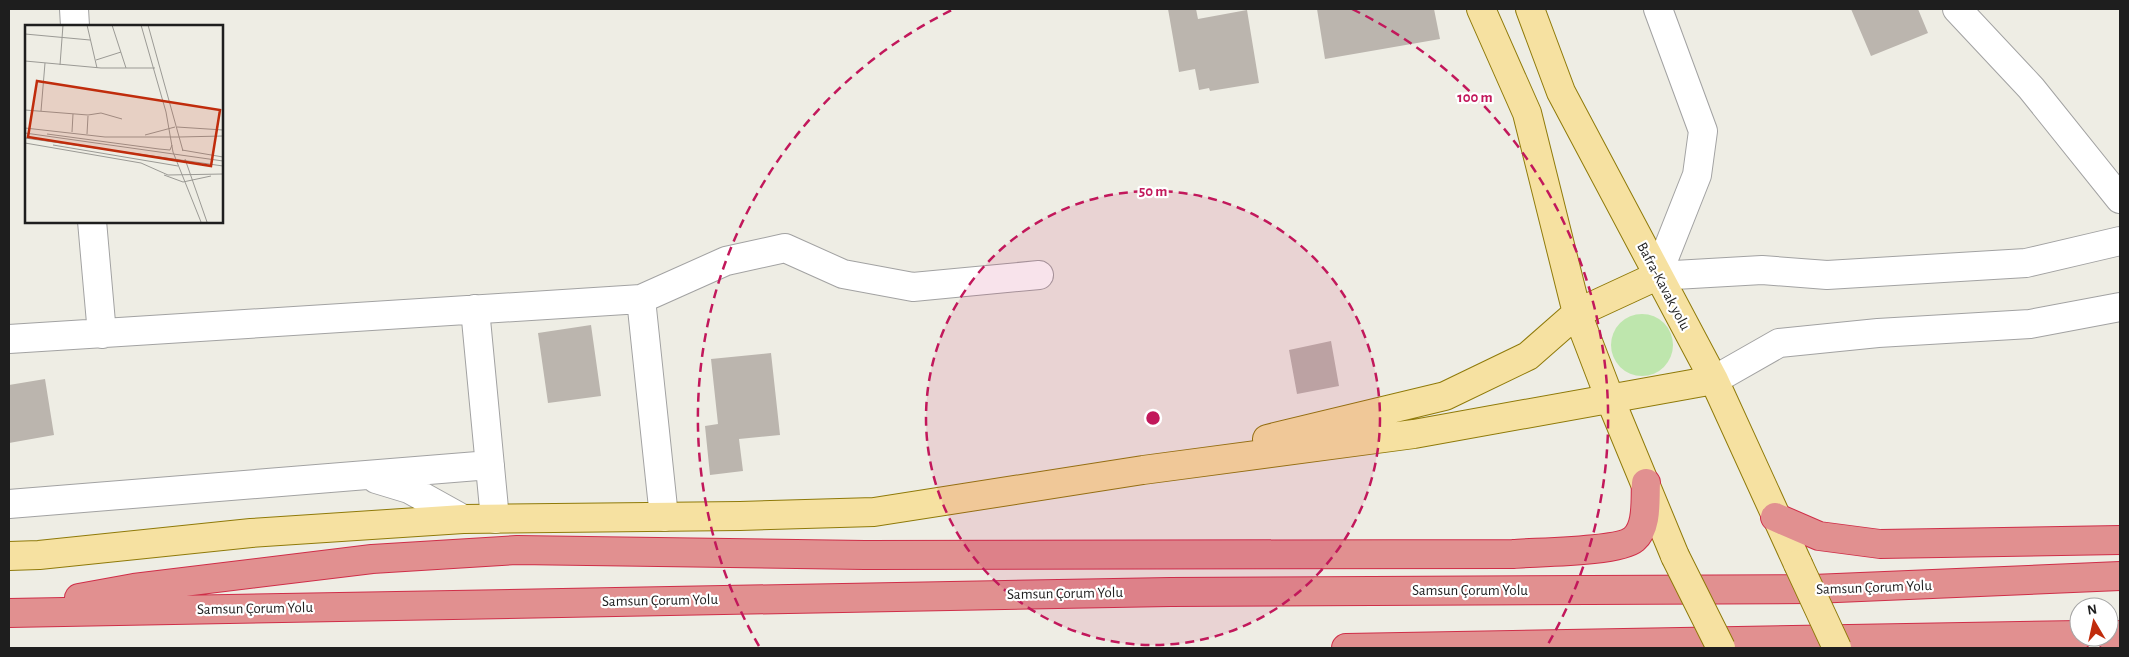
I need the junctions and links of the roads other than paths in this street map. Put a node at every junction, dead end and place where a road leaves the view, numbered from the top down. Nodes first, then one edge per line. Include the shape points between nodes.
1 (74, 9) edge
2 (1481, 9) edge
3 (1530, 9) edge
4 (1658, 9) edge
5 (1958, 9) edge
6 (76, 25) edge
7 (2120, 199) edge
8 (92, 222) edge
9 (2120, 241) edge
10 (1038, 275) dead end
11 (1657, 276) junction
12 (641, 299) junction
13 (2120, 307) edge
14 (475, 310) junction
15 (1578, 313) junction
16 (102, 334) junction
17 (9, 339) edge
18 (1714, 380) junction
19 (1610, 399) junction
20 (490, 465) junction
21 (1143, 470) junction
22 (364, 475) junction
23 (1646, 484) junction
24 (9, 504) edge
25 (664, 517) junction
26 (1775, 517) junction
27 (463, 519) junction
28 (495, 519) junction
29 (2120, 540) edge
30 (9, 556) edge
31 (2120, 576) edge
32 (9, 612) edge
33 (2069, 636) edge
34 (1346, 648) edge
35 (1721, 648) edge
36 (1837, 648) edge

1 - 6 street
2 - 15 main road via 1527,113
3 - 11 main road, Bafra-Kavak yolu via 1561,92
4 - 11 street via 1703,131 1697,175
5 - 7 street via 2031,88
8 - 16 street
9 - 11 street via 2026,263 1827,275 1762,270
10 - 12 street via 913,287 843,274 785,248 726,261
11 - 15 main road
11 - 18 main road, Bafra-Kavak yolu
12 - 14 street
12 - 25 street
13 - 18 street via 2030,324 1779,343
14 - 16 street
14 - 20 street
15 - 19 main road
15 - 21 main road via 1528,356 1445,396
16 - 17 street
18 - 19 main road
18 - 26 main road, Bafra-Kavak yolu
19 - 21 main road via 1414,434
19 - 23 main road
20 - 22 street
20 - 28 street
21 - 25 main road via 874,512
22 - 24 street
22 - 27 street via 408,489
23 - 32 highway via 1643,523 1635,538 1619,546 1483,554 865,555 517,550 372,559 245,574 134,588
23 - 35 main road, bridge via 1675,556
25 - 28 main road
26 - 29 highway via 1819,536 1880,544
26 - 36 main road, Bafra-Kavak yolu, bridge
27 - 28 main road
27 - 30 main road via 251,533 39,556
31 - 32 highway, Samsun Çorum Yolu via 1813,589 1170,592
33 - 34 highway

